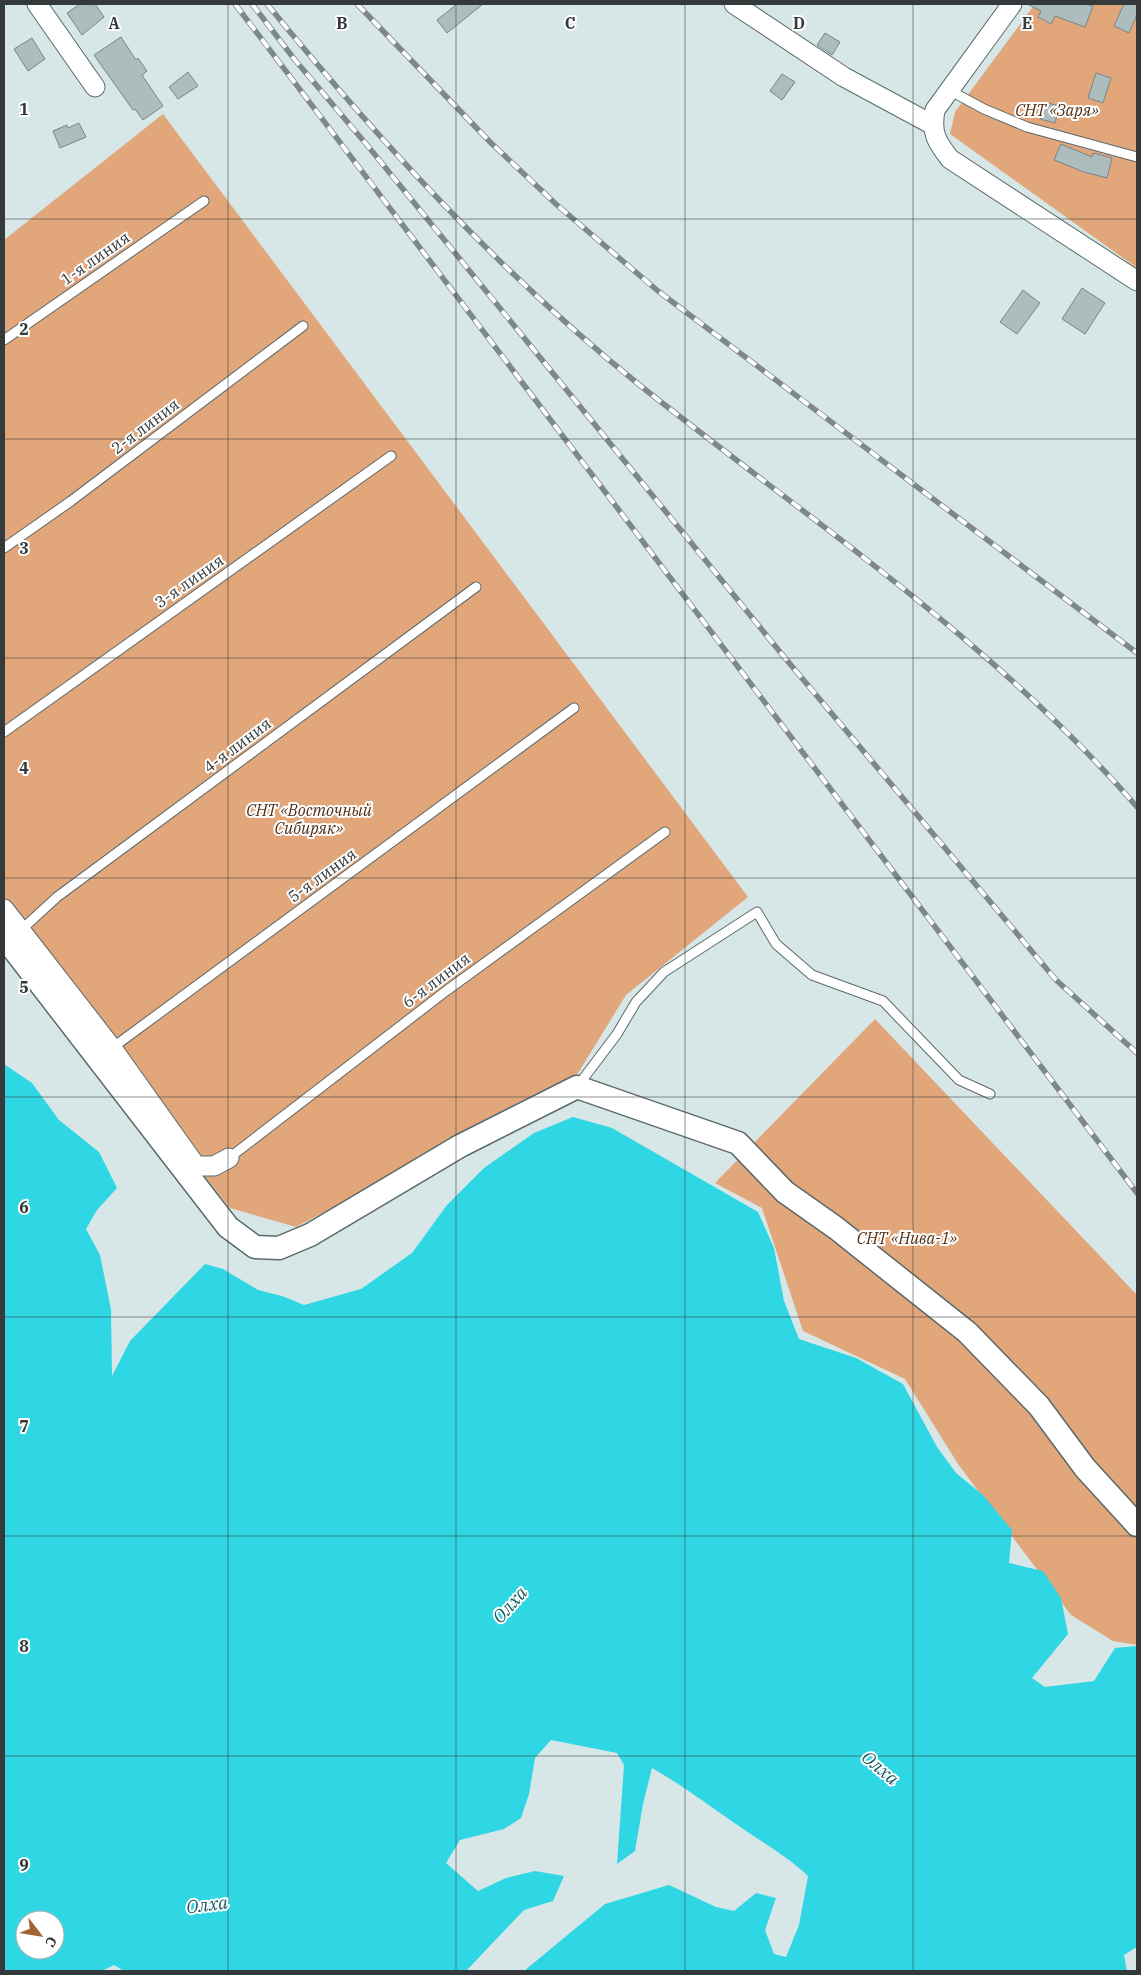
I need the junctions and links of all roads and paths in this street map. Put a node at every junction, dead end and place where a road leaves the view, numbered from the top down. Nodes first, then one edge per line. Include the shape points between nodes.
1 (37, 4) edge
2 (734, 4) edge
3 (1012, 4) edge
4 (95, 87) dead end
5 (949, 90) junction
6 (933, 125) junction
7 (1137, 157) edge
8 (204, 201) dead end
9 (1137, 281) edge
10 (303, 326) dead end
11 (4, 340) edge
12 (391, 456) dead end
13 (4, 548) edge
14 (476, 587) dead end
15 (574, 708) dead end
16 (4, 732) edge
17 (665, 832) dead end
18 (4, 909) edge
19 (10, 943) edge
20 (112, 1048) junction
21 (577, 1087) junction
22 (990, 1094) dead end
23 (229, 1158) joint
24 (1137, 1525) edge

1 - 4 street
2 - 6 street via 844,76
3 - 5 street
5 - 6 street via 935,110
5 - 7 lane via 1027,127
6 - 9 street via 937,142 950,159
8 - 11 lane, 1-я линия
10 - 13 lane, 2-я линия
12 - 16 lane, 3-я линия
14 - 19 lane, 4-я линия via 57,897
15 - 20 lane, 5-я линия
17 - 23 lane, 6-я линия via 446,991
18 - 19 street
19 - 20 street
19 - 21 street via 228,1227 255,1247 279,1248 310,1235 460,1146
20 - 23 street via 196,1166 214,1166
21 - 22 lane via 617,1034 636,1002 664,972 757,912 776,944 812,975 884,1001 959,1080
21 - 24 street via 738,1143 785,1192 836,1228 967,1332 1039,1406 1085,1468

